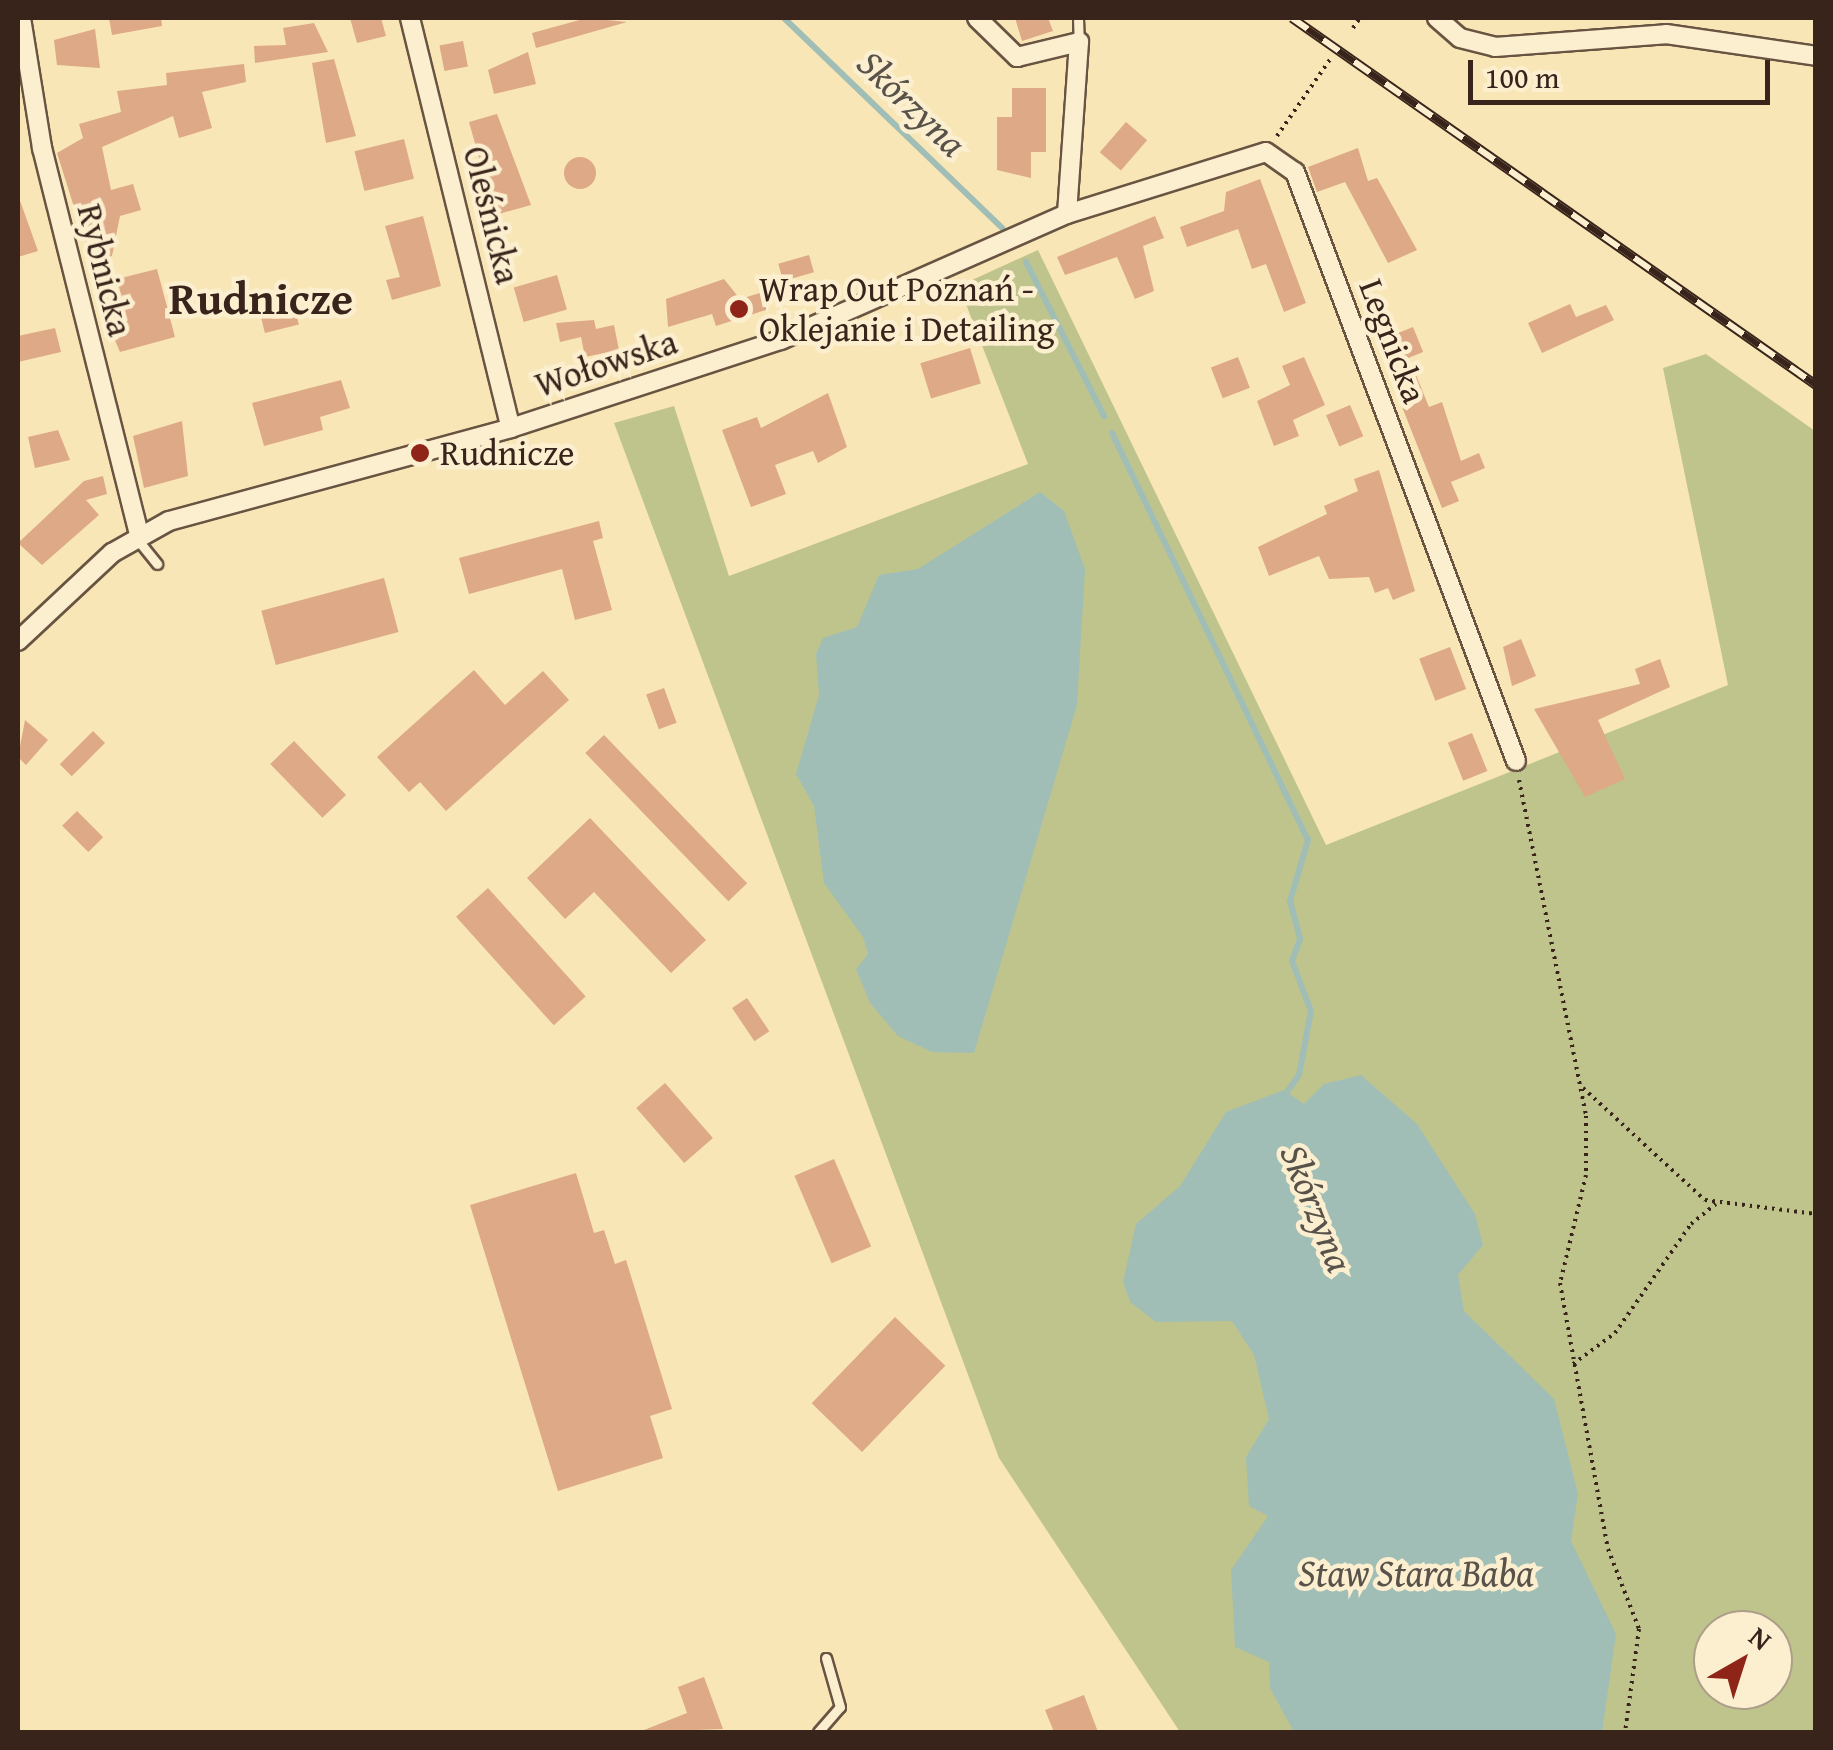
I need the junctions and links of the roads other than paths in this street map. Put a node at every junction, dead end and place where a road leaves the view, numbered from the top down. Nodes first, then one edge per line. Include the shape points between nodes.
1 (21, 18) edge
2 (410, 18) edge
3 (977, 18) edge
4 (1078, 18) edge
5 (1437, 18) edge
6 (1079, 42) junction
7 (1816, 56) edge
8 (1067, 214) junction
9 (511, 428) junction
10 (137, 536) junction
11 (157, 564) dead end
12 (18, 642) edge
13 (1516, 762) road end
14 (826, 1658) dead end
15 (818, 1732) edge

1 - 10 street, Rybnicka via 42,148
2 - 9 street, Oleśnicka
3 - 6 street via 1016,57
4 - 6 lane
5 - 7 street via 1460,38 1496,47 1666,34
6 - 8 street
8 - 9 street, Wołowska via 781,340
8 - 13 street, Legnicka via 1266,152 1295,172
9 - 10 street, Wołowska
10 - 11 lane
10 - 12 street, Wołowska
14 - 15 lane via 840,1707

